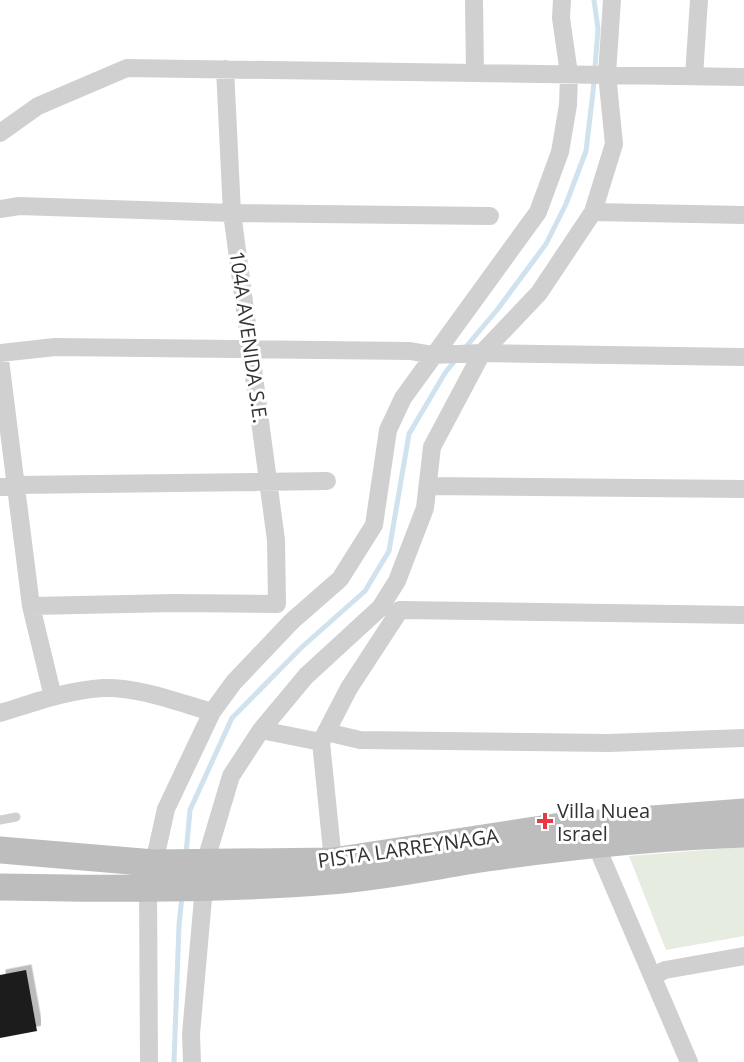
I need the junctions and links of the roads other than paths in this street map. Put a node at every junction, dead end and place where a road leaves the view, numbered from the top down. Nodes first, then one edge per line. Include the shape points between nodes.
1 (474, 0) edge
2 (562, 0) edge
3 (612, 0) edge
4 (699, 0) edge
5 (225, 69) junction
6 (475, 72) junction
7 (573, 74) junction
8 (604, 74) junction
9 (694, 76) junction
10 (744, 77) edge
11 (0, 133) edge
12 (0, 209) edge
13 (593, 212) junction
14 (232, 213) junction
15 (744, 214) edge
16 (490, 216) dead end
17 (251, 350) junction
18 (0, 353) edge
19 (457, 354) junction
20 (744, 357) edge
21 (0, 360) edge
22 (4, 419) edge
23 (268, 481) junction
24 (327, 481) dead end
25 (8, 486) edge
26 (428, 486) junction
27 (744, 489) edge
28 (397, 581) junction
29 (31, 606) junction
30 (399, 610) junction
31 (744, 615) edge
32 (52, 697) junction
33 (0, 712) edge
34 (212, 712) junction
35 (261, 730) junction
36 (323, 737) junction
37 (744, 738) edge
38 (744, 812) edge
39 (16, 817) dead end
40 (0, 820) edge
41 (744, 834) edge
42 (596, 845) junction
43 (0, 849) edge
44 (333, 861) junction
45 (155, 875) junction
46 (202, 875) junction
47 (0, 887) edge
48 (744, 956) edge
49 (653, 976) junction
50 (149, 1062) edge
51 (192, 1062) edge
52 (689, 1062) edge

1 - 6 street
2 - 7 street via 561,18
3 - 8 street
4 - 9 street
5 - 6 street
5 - 11 street via 127,68 38,106
5 - 14 street, 104A AVENIDA S.E.
6 - 7 street
7 - 8 street
7 - 19 street via 560,152 538,212
8 - 9 street
8 - 13 street via 614,144
9 - 10 street
12 - 14 street via 19,206
13 - 15 street
13 - 19 street via 539,293
14 - 16 street
14 - 17 street, 104A AVENIDA S.E.
17 - 18 street via 55,347
17 - 19 street
17 - 23 street, 104A AVENIDA S.E.
19 - 20 street
19 - 26 street via 432,447
19 - 34 street via 403,398 388,430 374,525 340,579 292,621 234,682
21 - 22 street
22 - 25 street
23 - 24 street
23 - 25 street
23 - 29 street, 104A AVENIDA S.E. via 276,540 277,604
25 - 29 street
26 - 27 street
26 - 28 street via 425,508
28 - 30 street
28 - 35 street via 380,608 306,676
29 - 32 street
30 - 31 street
30 - 36 street
32 - 33 street
32 - 34 street via 104,688 137,691
34 - 45 street via 166,809
35 - 36 street
35 - 46 street via 231,776
36 - 37 street via 609,743
36 - 44 street
38 - 44 main road, PISTA LARREYNAGA via 561,826
39 - 40 lane
41 - 42 main road, PISTA LARREYNAGA
42 - 46 main road, PISTA LARREYNAGA via 332,881
42 - 49 street
43 - 45 main road, PISTA LARREYNAGA
44 - 46 main road, PISTA LARREYNAGA
45 - 46 main road, PISTA LARREYNAGA
45 - 47 main road, PISTA LARREYNAGA
45 - 50 street
46 - 51 street
48 - 49 street via 665,970
49 - 52 street

